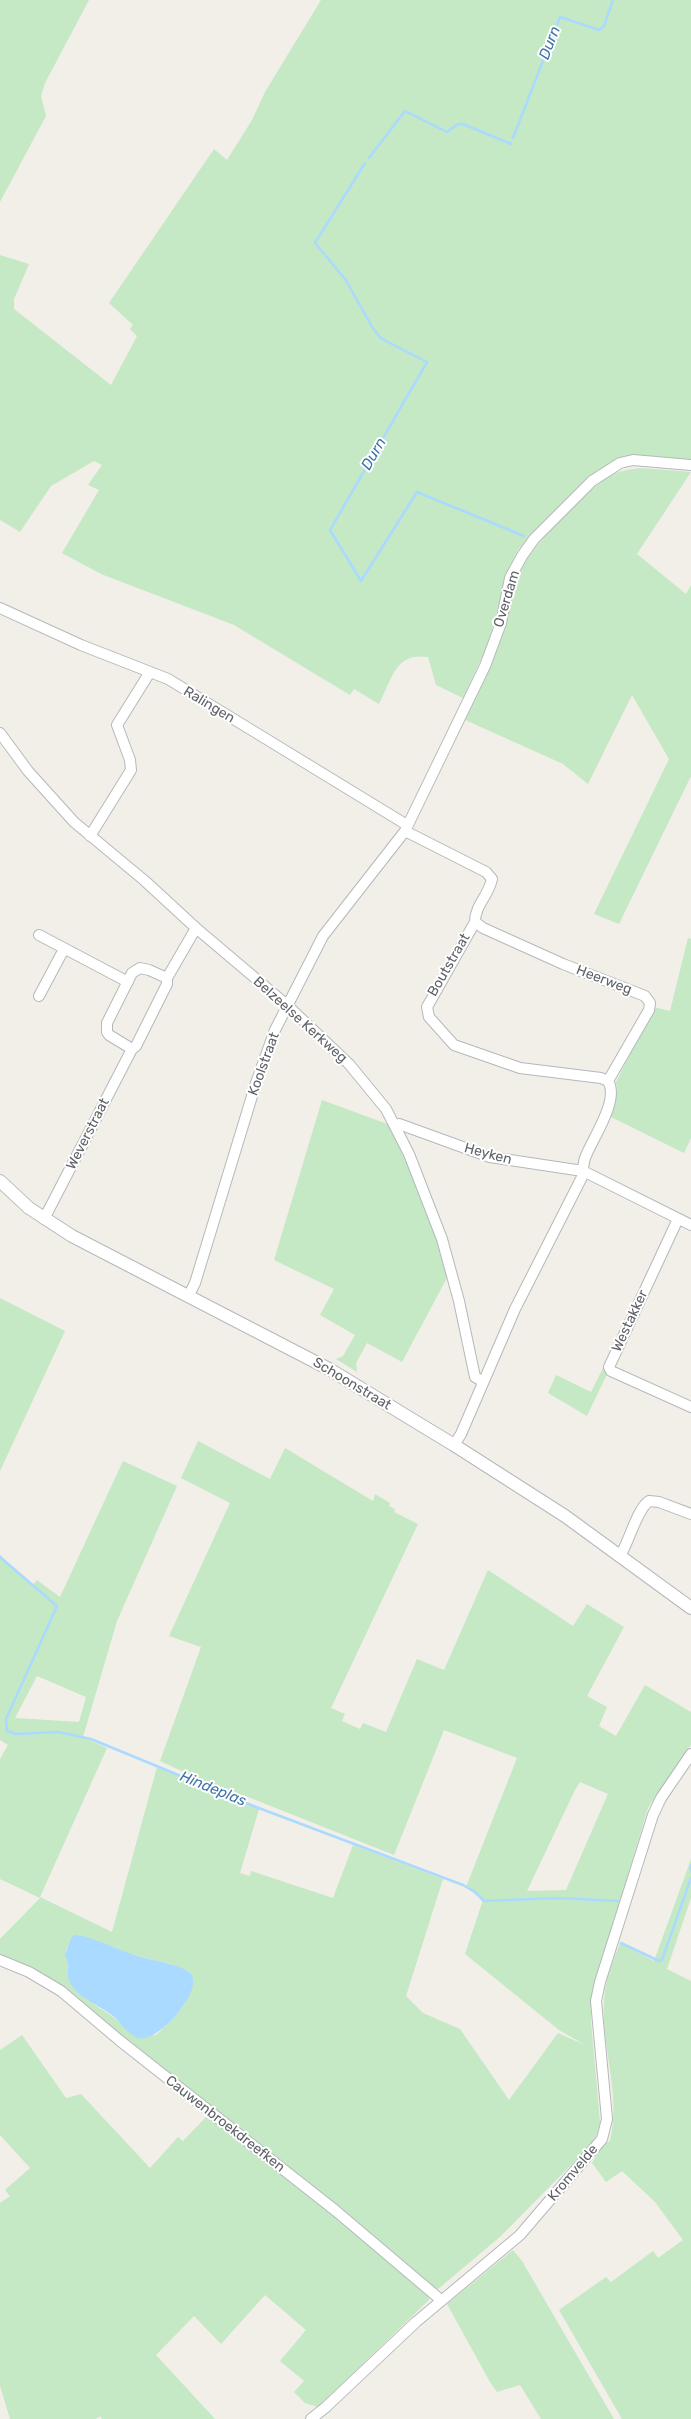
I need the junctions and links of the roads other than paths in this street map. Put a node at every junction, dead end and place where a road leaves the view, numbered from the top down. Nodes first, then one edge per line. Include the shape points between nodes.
1 (691, 465) edge
2 (0, 608) edge
3 (150, 672) junction
4 (0, 733) edge
5 (406, 828) junction
6 (90, 836) junction
7 (475, 922) junction
8 (196, 928) junction
9 (39, 935) dead end
10 (64, 949) junction
11 (167, 978) junction
12 (128, 982) junction
13 (39, 996) dead end
14 (287, 1005) junction
15 (132, 1049) junction
16 (608, 1081) junction
17 (396, 1125) junction
18 (583, 1172) junction
19 (0, 1181) edge
20 (44, 1219) junction
21 (678, 1219) junction
22 (691, 1225) edge
23 (189, 1296) junction
24 (482, 1381) junction
25 (691, 1407) edge
26 (454, 1445) junction
27 (691, 1514) edge
28 (620, 1556) junction
29 (691, 1608) edge
30 (691, 1754) edge
31 (0, 1960) edge
32 (441, 2300) junction
33 (311, 2419) edge

1 - 5 street, Overdam via 633,460 620,463 592,481 534,539 510,578 501,623 485,666
2 - 3 street, Ralingen
3 - 5 street, Ralingen via 168,680
3 - 6 street via 118,725 131,770
4 - 6 street, Belzeelse Kerkweg via 43,789
5 - 7 street, Boutstraat via 491,876 490,886 474,912
5 - 14 street, Koolstraat via 323,936
6 - 8 street, Belzeelse Kerkweg
7 - 16 street, Heerweg via 524,947 630,989 647,999 649,1010
7 - 16 street, Boutstraat via 428,1002 429,1017 454,1045 512,1066
8 - 11 street, Weverstraat
8 - 14 street, Belzeelse Kerkweg
9 - 10 street
10 - 12 street
10 - 13 street
11 - 12 street via 140,968 132,973
11 - 15 street, Weverstraat via 167,984
12 - 15 street via 106,1027 109,1035
14 - 17 street, Belzeelse Kerkweg via 349,1064
14 - 23 street, Koolstraat via 263,1063
15 - 20 street, Weverstraat
16 - 18 street via 611,1098 584,1159
17 - 18 street, Heyken via 490,1157
17 - 24 street, Belzeelse Kerkweg via 442,1239 475,1377
18 - 21 street
18 - 24 street
19 - 20 street, Schoonstraat
20 - 23 street, Schoonstraat
21 - 22 street
21 - 25 street, Westakker via 609,1367 611,1371
23 - 26 street, Schoonstraat via 329,1369
24 - 26 street
26 - 28 street, Schoonstraat via 566,1516
27 - 28 street via 649,1501
28 - 29 street, Schoonstraat
30 - 32 street, Kromvelde via 653,1815 600,1982 596,2001 607,2119 602,2139 520,2235
31 - 32 street, Cauwenbroekdreefken via 29,1972 60,1991 336,2211
32 - 33 street, Kromvelde

